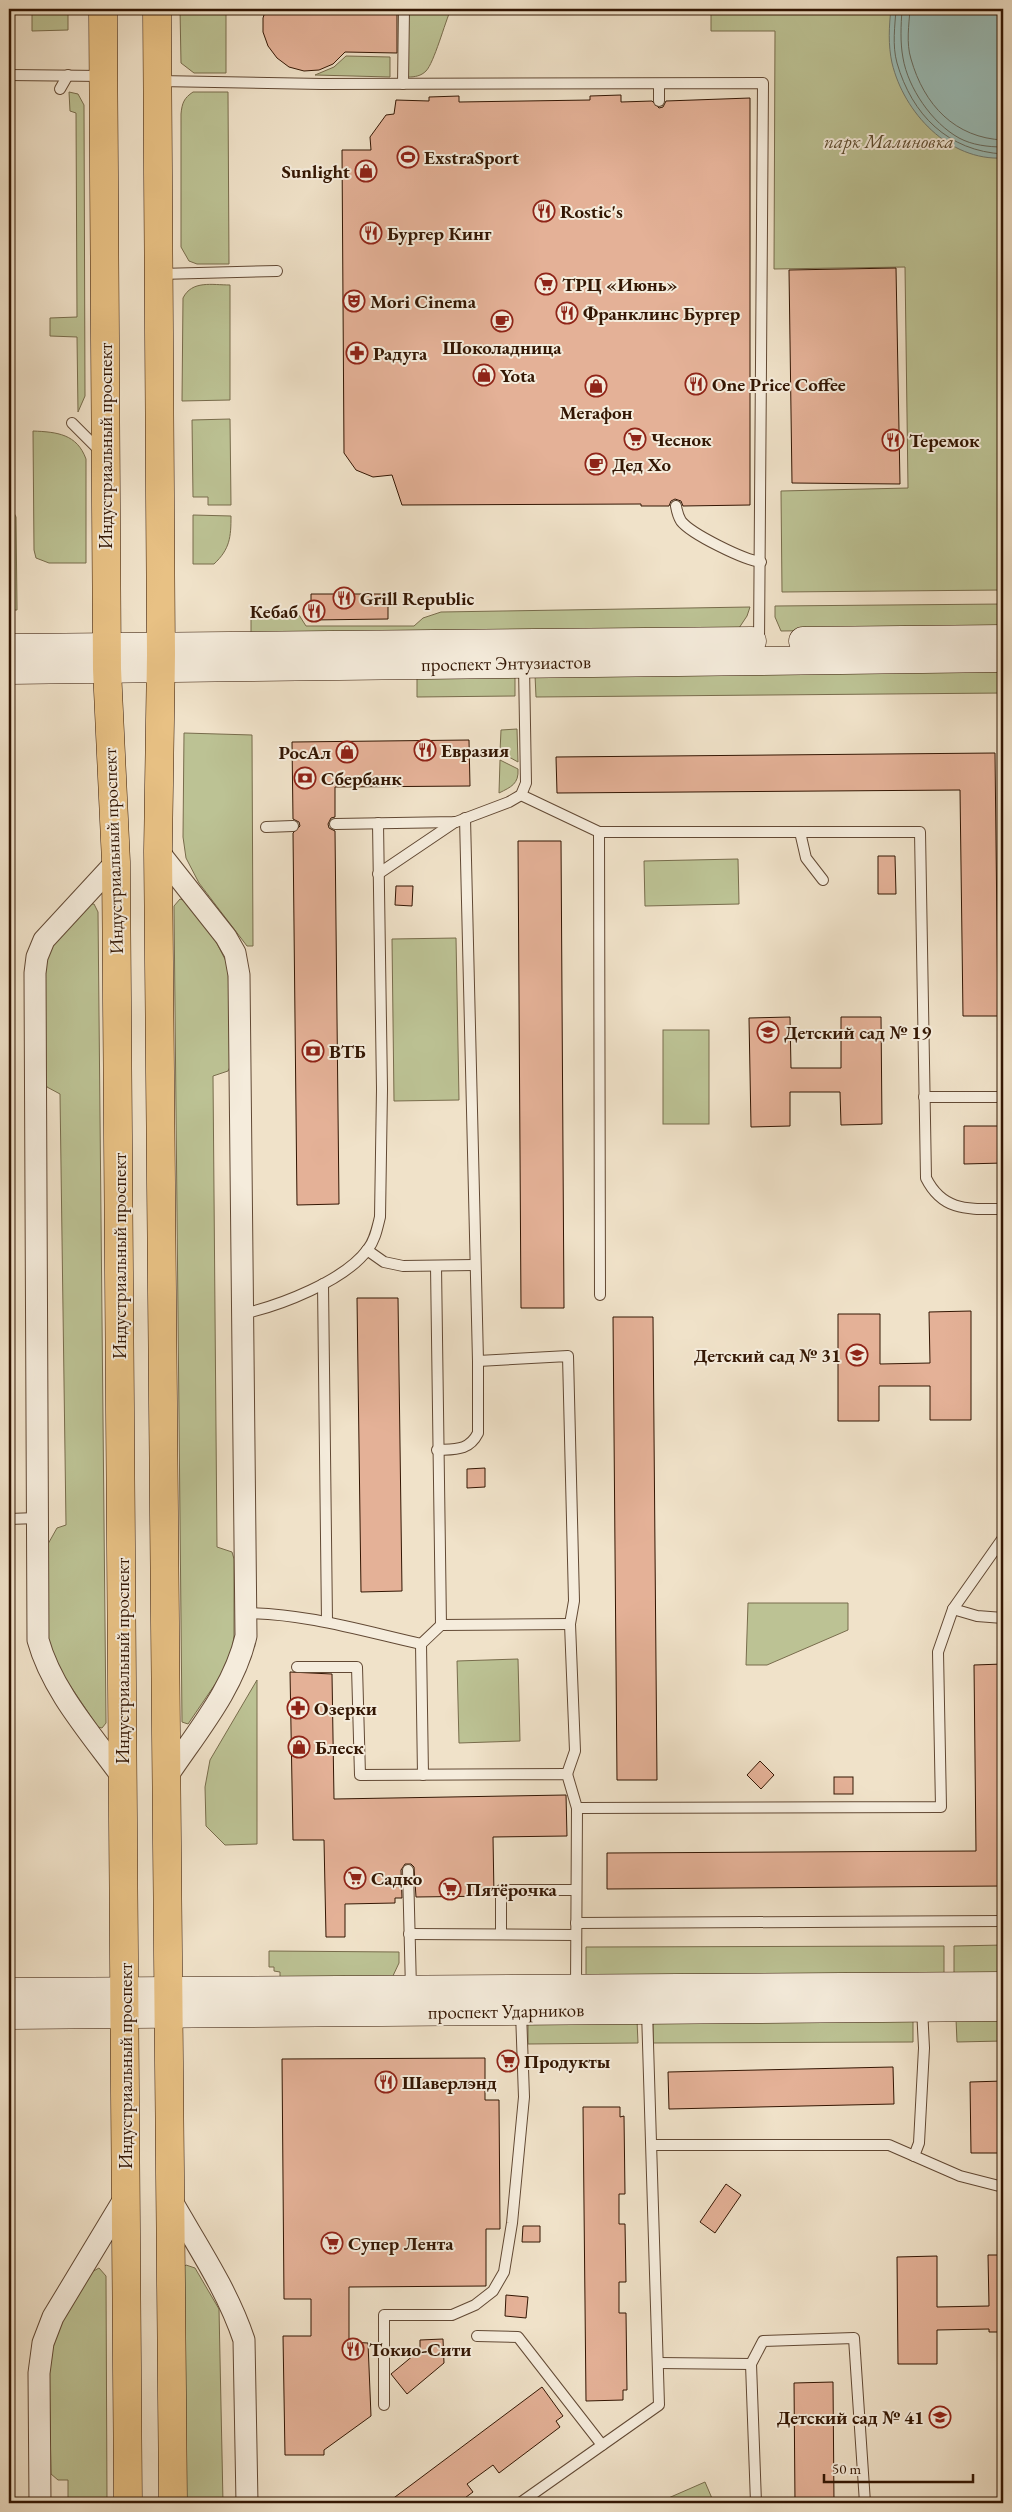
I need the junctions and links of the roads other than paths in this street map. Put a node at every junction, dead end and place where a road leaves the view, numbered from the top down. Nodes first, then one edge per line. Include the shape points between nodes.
1 (103, 9) edge
2 (157, 9) edge
3 (404, 9) edge
4 (9, 75) edge
5 (68, 75) junction
6 (103, 76) junction
7 (157, 81) junction
8 (403, 84) junction
9 (659, 84) junction
10 (60, 89) dead end
11 (660, 101) dead end
12 (277, 271) dead end
13 (158, 274) junction
14 (72, 423) dead end
15 (105, 457) junction
16 (676, 506) dead end
17 (760, 562) junction
18 (1003, 639) edge
19 (9, 648) edge
20 (760, 651) junction
21 (524, 653) junction
22 (161, 657) junction
23 (106, 658) junction
24 (1003, 658) edge
25 (9, 670) edge
26 (521, 795) junction
27 (460, 820) junction
28 (378, 823) junction
29 (335, 824) dead end
30 (293, 826) dead end
31 (266, 827) dead end
32 (599, 832) junction
33 (800, 832) junction
34 (158, 851) junction
35 (116, 862) junction
36 (378, 874) junction
37 (823, 880) dead end
38 (924, 1097) junction
39 (1003, 1097) edge
40 (1003, 1209) edge
41 (367, 1250) junction
42 (474, 1265) junction
43 (436, 1266) junction
44 (323, 1284) junction
45 (600, 1295) dead end
46 (242, 1314) junction
47 (478, 1361) junction
48 (437, 1450) junction
49 (38, 1518) junction
50 (9, 1519) edge
51 (1003, 1538) edge
52 (953, 1609) junction
53 (245, 1613) junction
54 (1003, 1618) edge
55 (327, 1622) junction
56 (570, 1624) junction
57 (441, 1625) junction
58 (421, 1644) junction
59 (297, 1667) dead end
60 (567, 1774) junction
61 (423, 1775) junction
62 (123, 1778) junction
63 (166, 1778) junction
64 (577, 1808) junction
65 (408, 1870) dead end
66 (576, 1890) junction
67 (1003, 1921) edge
68 (576, 1923) junction
69 (409, 1934) junction
70 (501, 1934) junction
71 (576, 1935) junction
72 (1003, 1986) edge
73 (9, 1992) edge
74 (922, 1997) junction
75 (576, 1999) junction
76 (647, 1999) junction
77 (520, 2000) junction
78 (411, 2001) junction
79 (124, 2003) junction
80 (168, 2003) junction
81 (1003, 2007) edge
82 (9, 2015) edge
83 (652, 2145) junction
84 (914, 2156) junction
85 (1003, 2187) edge
86 (126, 2196) junction
87 (170, 2198) junction
88 (477, 2336) dead end
89 (659, 2363) junction
90 (751, 2364) junction
91 (384, 2406) dead end
92 (602, 2445) junction
93 (40, 2503) edge
94 (128, 2503) edge
95 (173, 2503) edge
96 (247, 2503) edge
97 (520, 2503) edge
98 (756, 2503) edge
99 (865, 2503) edge

1 - 6 main road, Индустриальный проспект
2 - 7 main road
3 - 8 lane
4 - 5 lane
5 - 6 lane
5 - 10 lane
6 - 15 main road, Индустриальный проспект
7 - 8 lane
7 - 13 main road
8 - 9 lane
9 - 11 lane
9 - 17 lane via 763,83
12 - 13 lane
13 - 22 main road
14 - 15 lane
15 - 23 main road, Индустриальный проспект
16 - 17 lane via 682,522 691,529 742,558
17 - 20 lane
18 - 20 street, проспект Энтузиастов
19 - 23 street, проспект Энтузиастов
20 - 21 street, проспект Энтузиастов
20 - 24 street, проспект Энтузиастов
21 - 22 street, проспект Энтузиастов
21 - 26 lane via 526,783
22 - 23 street, проспект Энтузиастов
22 - 34 main road
23 - 25 street, проспект Энтузиастов
23 - 35 main road, Индустриальный проспект
26 - 27 lane
26 - 32 lane
27 - 28 lane
27 - 36 lane
27 - 42 lane
28 - 29 lane
28 - 36 lane
30 - 31 lane
32 - 33 lane
32 - 45 lane
33 - 37 lane via 806,858
33 - 38 lane via 920,832
34 - 46 street via 226,937 237,960
34 - 63 main road
35 - 49 street via 44,940 37,956
35 - 62 main road, Индустриальный проспект
36 - 41 lane via 382,1089 380,1217 376,1236
38 - 39 lane
38 - 40 lane via 926,1178 934,1194 950,1204 971,1209
41 - 43 lane via 384,1262 403,1266
41 - 44 lane
42 - 43 lane
42 - 47 lane
43 - 48 lane
44 - 46 lane via 264,1309
44 - 55 lane
46 - 53 street
47 - 48 lane via 478,1433 473,1443 462,1449
47 - 56 lane via 568,1356 574,1601
48 - 57 lane
49 - 50 lane
49 - 62 street via 38,1640 44,1661 53,1679
51 - 52 lane
52 - 54 lane via 977,1616
52 - 64 lane via 938,1652 941,1806
53 - 55 lane
53 - 63 street via 246,1636 232,1677
55 - 58 lane
56 - 57 lane
56 - 60 lane via 575,1751
57 - 58 lane
58 - 61 lane
59 - 61 lane via 358,1667 360,1775
60 - 61 lane
60 - 64 lane
62 - 79 main road, Индустриальный проспект
63 - 80 main road
64 - 66 lane
65 - 69 lane
66 - 68 lane
66 - 70 lane via 501,1890
67 - 68 lane
68 - 71 lane
69 - 70 lane
69 - 78 lane
70 - 71 lane
71 - 75 lane
72 - 74 street, проспект Ударников
73 - 79 street, проспект Ударников
74 - 76 street, проспект Ударников
74 - 81 street, проспект Ударников
74 - 84 lane via 924,2048 919,2143
75 - 76 street, проспект Ударников
75 - 77 street, проспект Ударников
76 - 83 lane
77 - 78 street, проспект Ударников
77 - 91 lane via 524,2097 504,2272 493,2291 475,2305 452,2315 384,2315
78 - 80 street, проспект Ударников
79 - 80 street, проспект Ударников
79 - 82 street, проспект Ударников
79 - 86 main road, Индустриальный проспект
80 - 87 main road
83 - 84 lane via 888,2145
83 - 89 lane
84 - 85 lane via 960,2176
86 - 93 street via 52,2316 43,2343 39,2373
86 - 94 main road, Индустриальный проспект
87 - 95 main road
87 - 96 street via 224,2292 244,2340
88 - 92 lane via 518,2337
89 - 90 lane
89 - 92 lane via 659,2405
90 - 98 lane
90 - 99 lane via 763,2341 854,2338
92 - 97 lane

